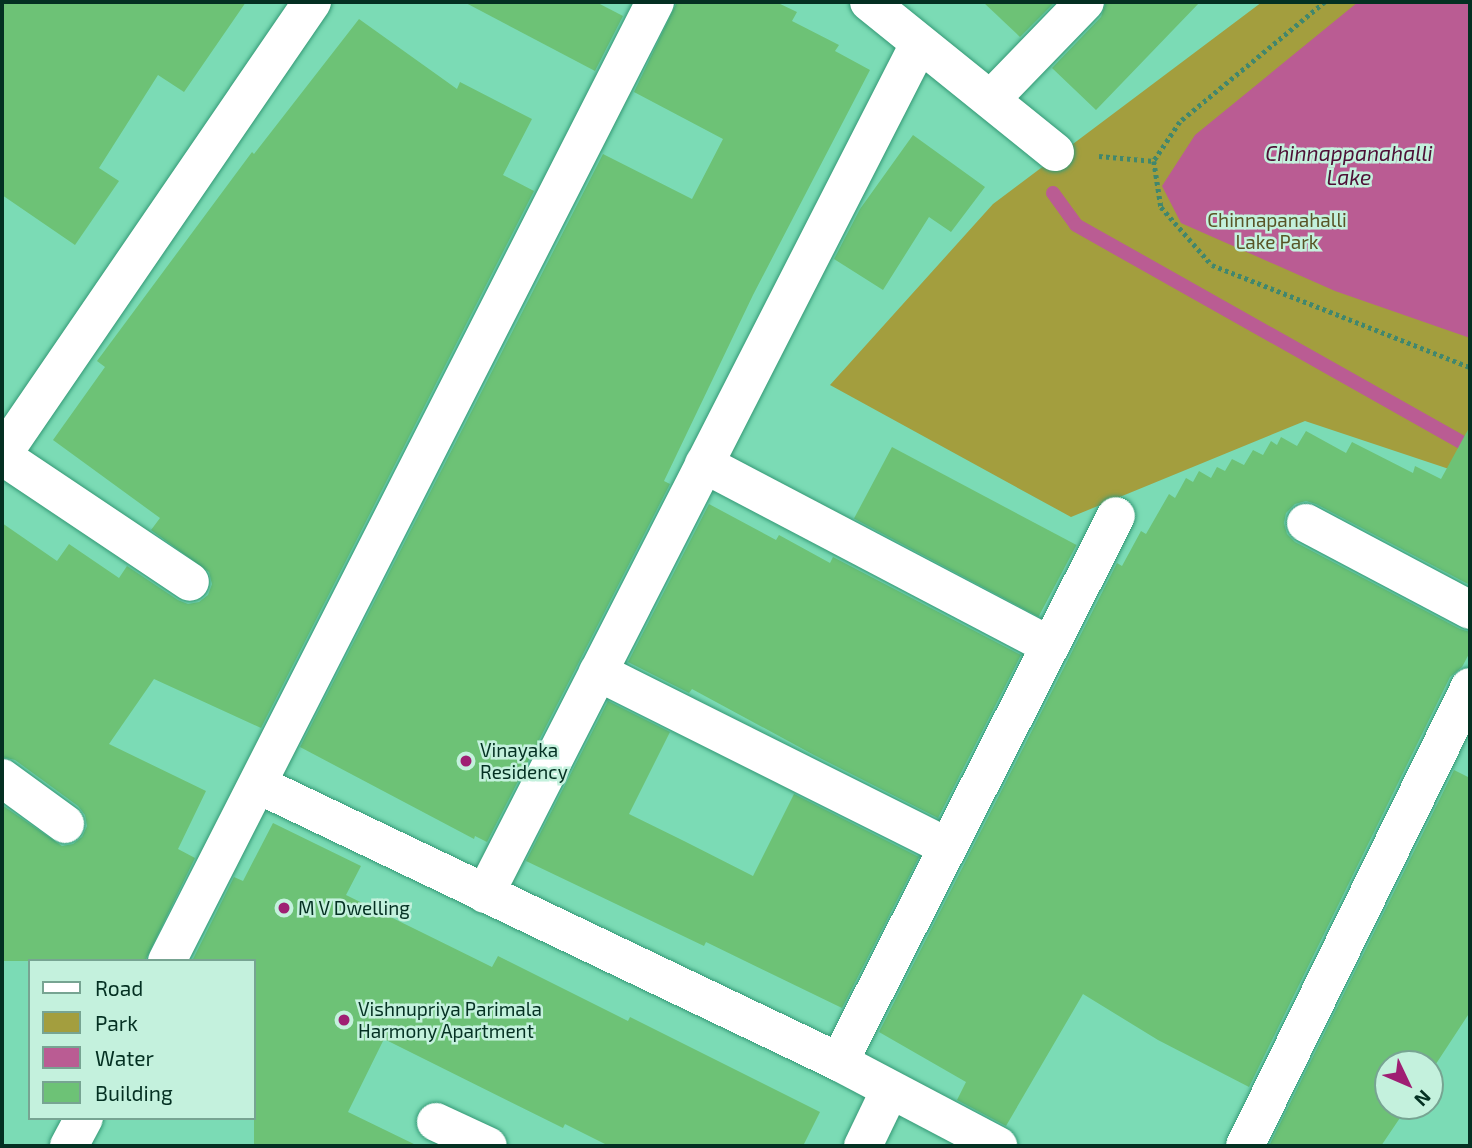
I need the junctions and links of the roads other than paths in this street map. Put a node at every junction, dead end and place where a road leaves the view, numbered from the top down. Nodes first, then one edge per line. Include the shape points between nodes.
1 (312, 2) edge
2 (655, 2) edge
3 (869, 2) edge
4 (1085, 2) edge
5 (919, 44) junction
6 (991, 99) junction
7 (1055, 152) road end
8 (2, 455) edge
9 (704, 464) junction
10 (1116, 516) dead end
11 (1306, 523) dead end
12 (190, 582) dead end
13 (1470, 610) edge
14 (1050, 646) junction
15 (598, 672) junction
16 (1470, 687) edge
17 (2, 778) edge
18 (259, 785) junction
19 (65, 824) dead end
20 (948, 847) junction
21 (485, 894) junction
22 (168, 959) edge
23 (839, 1062) junction
24 (890, 1090) junction
25 (83, 1120) edge
26 (436, 1122) dead end
27 (69, 1146) edge
28 (488, 1146) edge
29 (863, 1146) edge
30 (998, 1146) edge
31 (1245, 1146) edge

1 - 8 street
2 - 18 street
3 - 5 street
4 - 6 street
5 - 6 street
5 - 9 street
6 - 7 street
8 - 12 street
9 - 14 street
9 - 15 street
10 - 14 street
11 - 13 street
14 - 20 street
15 - 20 street
15 - 21 street
16 - 31 street
17 - 19 street
18 - 21 street
18 - 22 street
20 - 23 street
21 - 23 street
23 - 24 street
24 - 29 street
24 - 30 street
25 - 27 street
26 - 28 street

